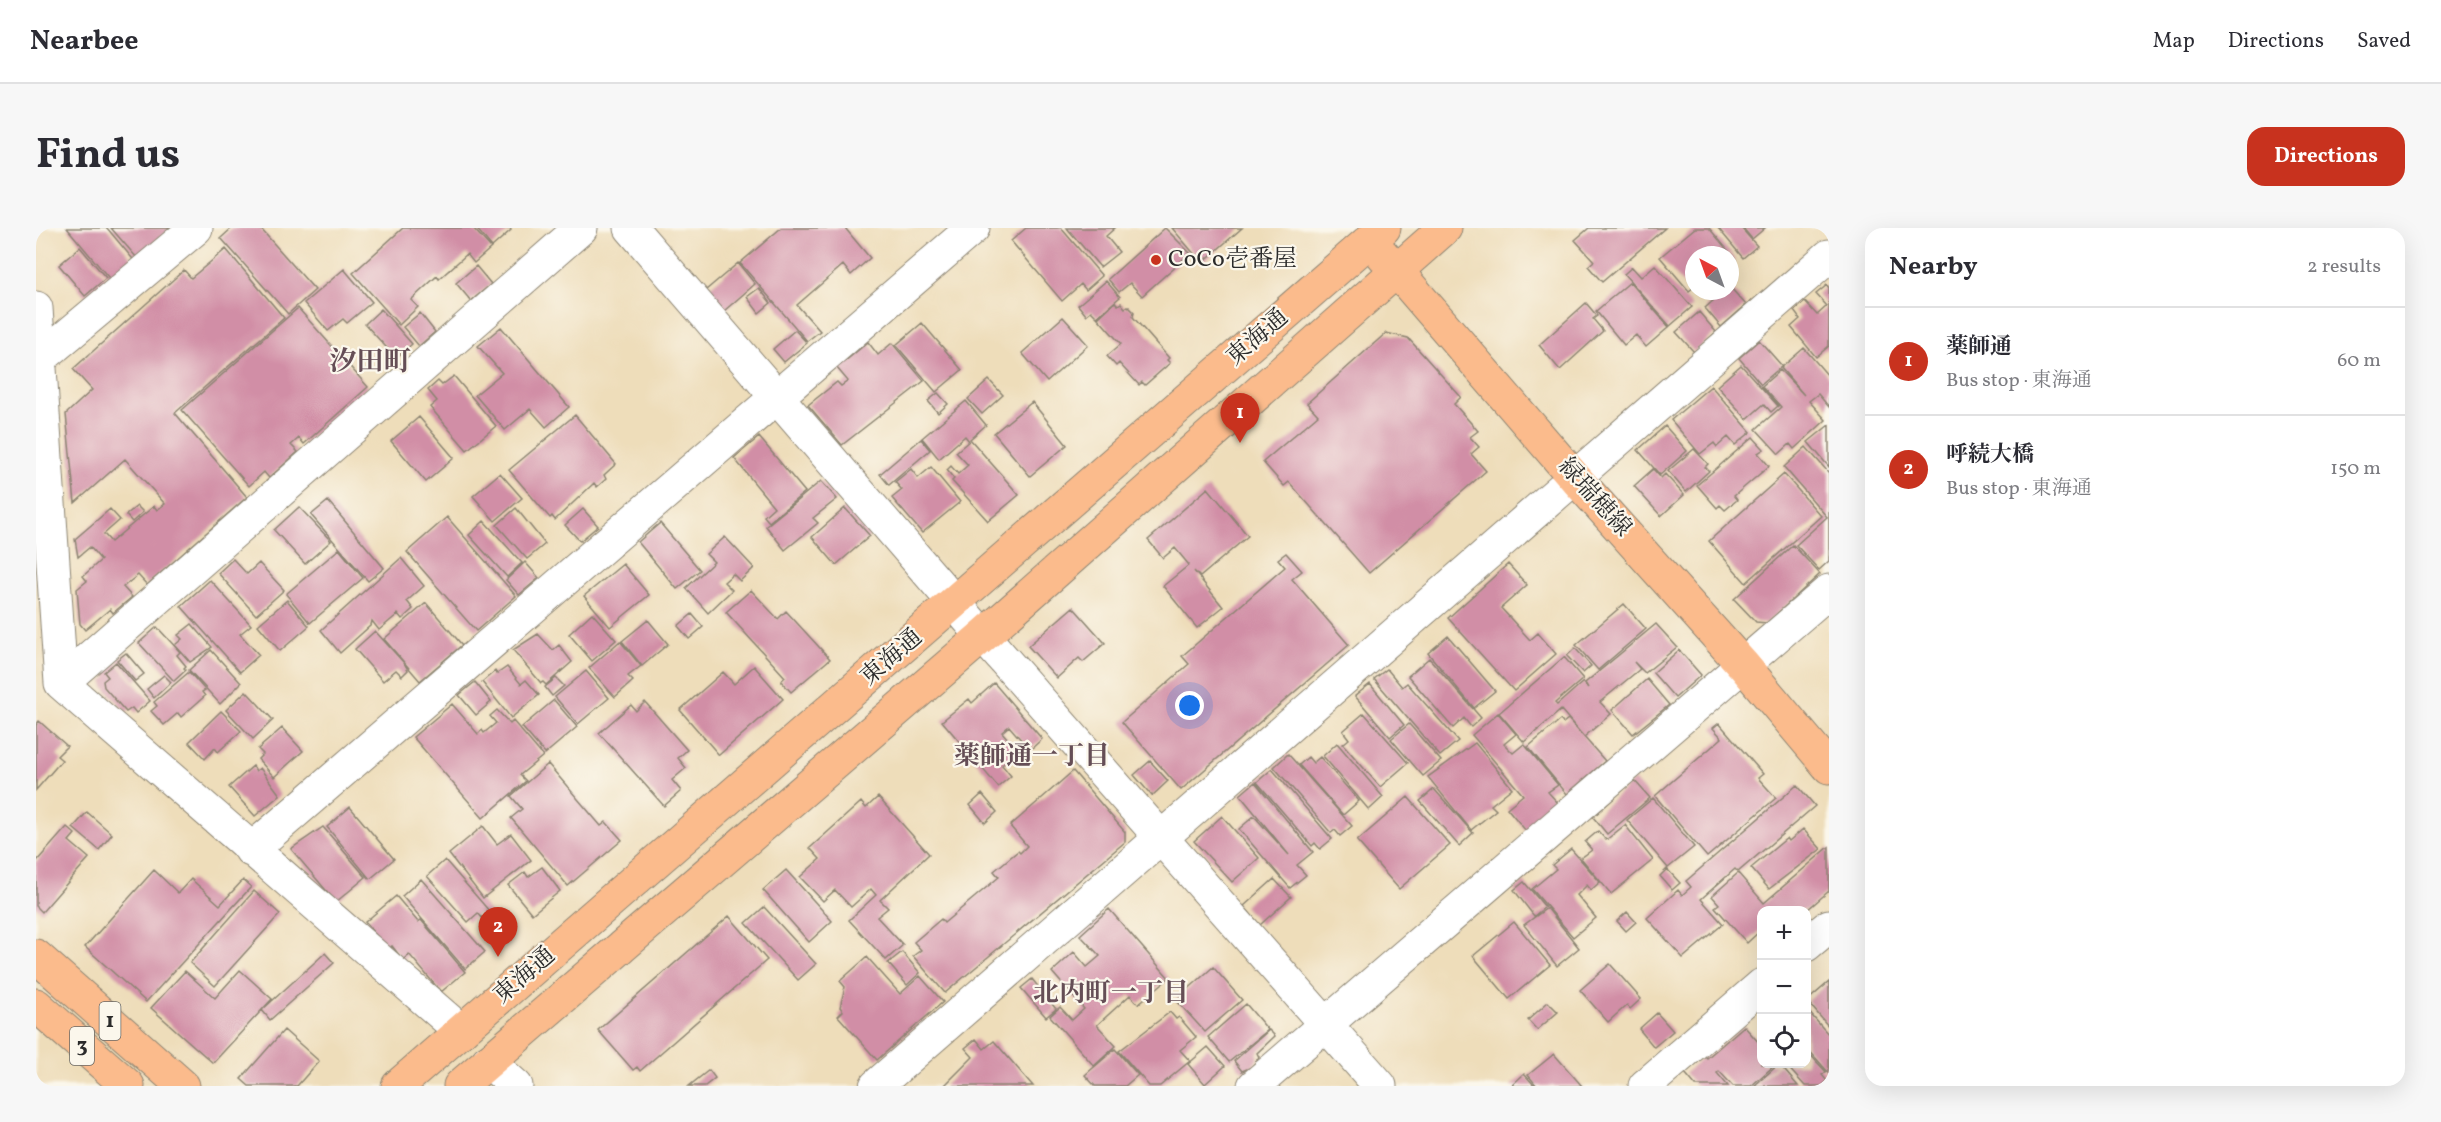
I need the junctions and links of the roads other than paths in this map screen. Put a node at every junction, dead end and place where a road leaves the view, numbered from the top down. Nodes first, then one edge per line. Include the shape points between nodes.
1 (196, 228) edge
2 (581, 228) edge
3 (631, 228) edge
4 (973, 228) edge
5 (1445, 228) edge
6 (1371, 232) edge
7 (1829, 256) edge
8 (1396, 270) junction
9 (36, 308) edge
10 (37, 362) edge
11 (776, 396) junction
12 (1576, 479) junction
13 (1829, 591) edge
14 (955, 603) junction
15 (983, 636) junction
16 (1744, 666) junction
17 (61, 683) junction
18 (1829, 766) edge
19 (1161, 837) junction
20 (251, 850) junction
21 (1829, 926) edge
22 (1811, 941) edge
23 (36, 956) edge
24 (1757, 988) edge
25 (36, 1005) edge
26 (1325, 1023) junction
27 (461, 1031) junction
28 (488, 1061) junction
29 (128, 1086) edge
30 (183, 1086) edge
31 (398, 1086) edge
32 (460, 1086) edge
33 (516, 1086) edge
34 (876, 1086) edge
35 (1254, 1086) edge
36 (1380, 1086) edge
37 (1645, 1086) edge

1 - 10 street
2 - 17 street
3 - 11 street
4 - 11 street
5 - 8 main road, 東海通
6 - 8 main road, 緑瑞穂線
6 - 14 main road, 東海通
7 - 12 street
8 - 12 main road, 緑瑞穂線
8 - 15 main road, 東海通
9 - 10 street
10 - 17 street
11 - 14 street
11 - 20 street
12 - 16 main road, 緑瑞穂線
12 - 19 street
13 - 16 street
14 - 15 street
14 - 27 main road, 東海通
15 - 19 street
15 - 28 main road, 東海通
16 - 18 main road, 緑瑞穂線
16 - 26 street
17 - 20 street
19 - 26 street
19 - 34 street
20 - 27 street
21 - 22 street
23 - 30 main road, 1
24 - 37 street
25 - 29 main road, 3
26 - 35 street
26 - 36 street
27 - 31 main road, 東海通
28 - 32 main road, 東海通
28 - 33 street

